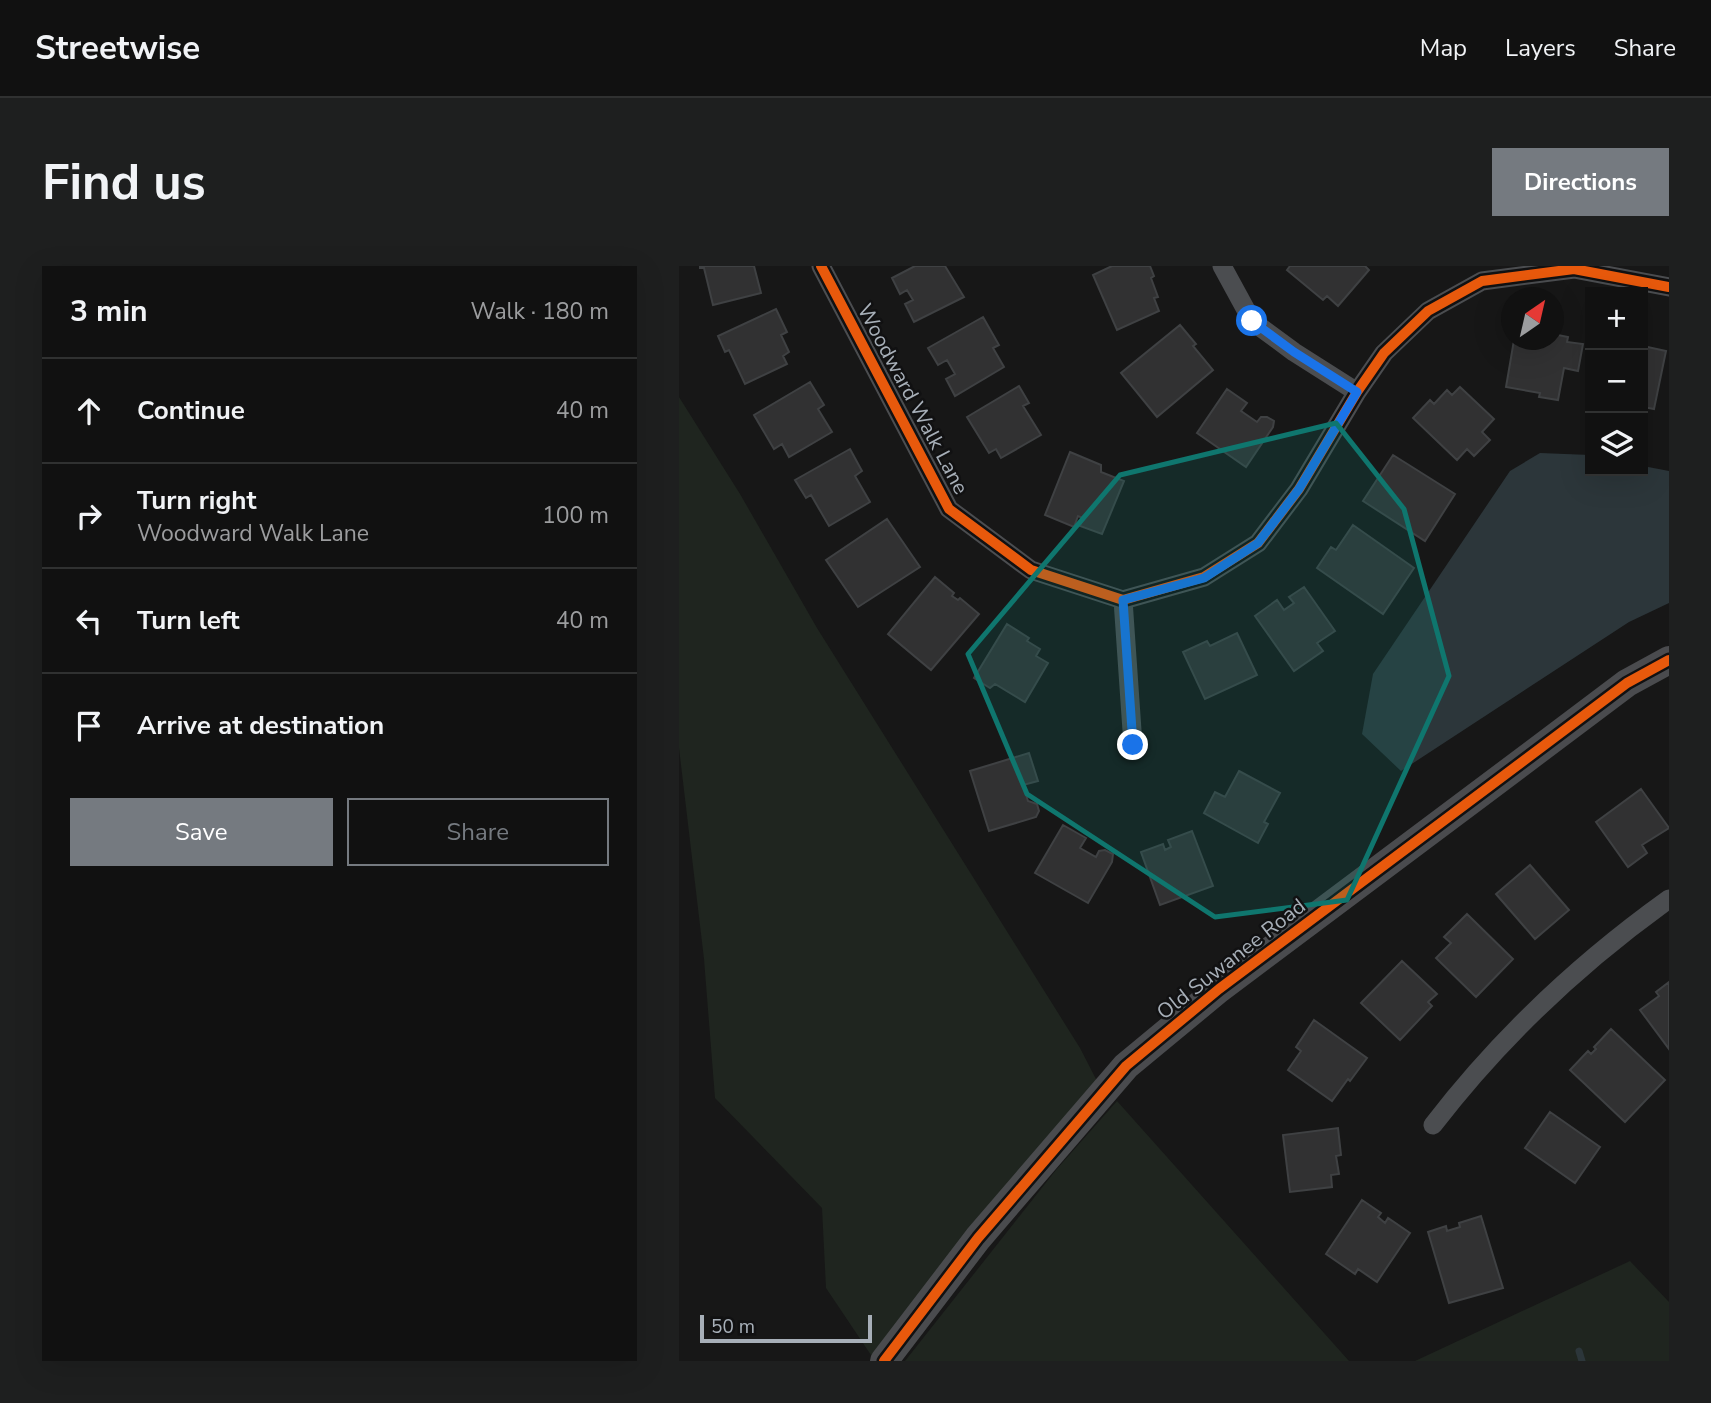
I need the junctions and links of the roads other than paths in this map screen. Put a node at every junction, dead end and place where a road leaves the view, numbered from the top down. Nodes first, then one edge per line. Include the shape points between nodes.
1 (821, 266) edge
2 (1222, 266) edge
3 (1574, 268) edge
4 (1669, 287) edge
5 (1357, 392) junction
6 (1123, 600) junction
7 (1669, 660) edge
8 (1133, 745) dead end
9 (1669, 899) edge
10 (1433, 1125) dead end
11 (884, 1361) edge

1 - 6 street, Woodward Walk Lane via 949,509 1031,570
2 - 5 street via 1252,321
3 - 4 street
3 - 5 street via 1482,281 1428,311 1384,353
5 - 6 street via 1299,489 1258,543 1204,578
6 - 8 street
7 - 11 street, Old Suwanee Road via 1627,682 1219,989 1126,1066 978,1238
9 - 10 street via 1556,988

